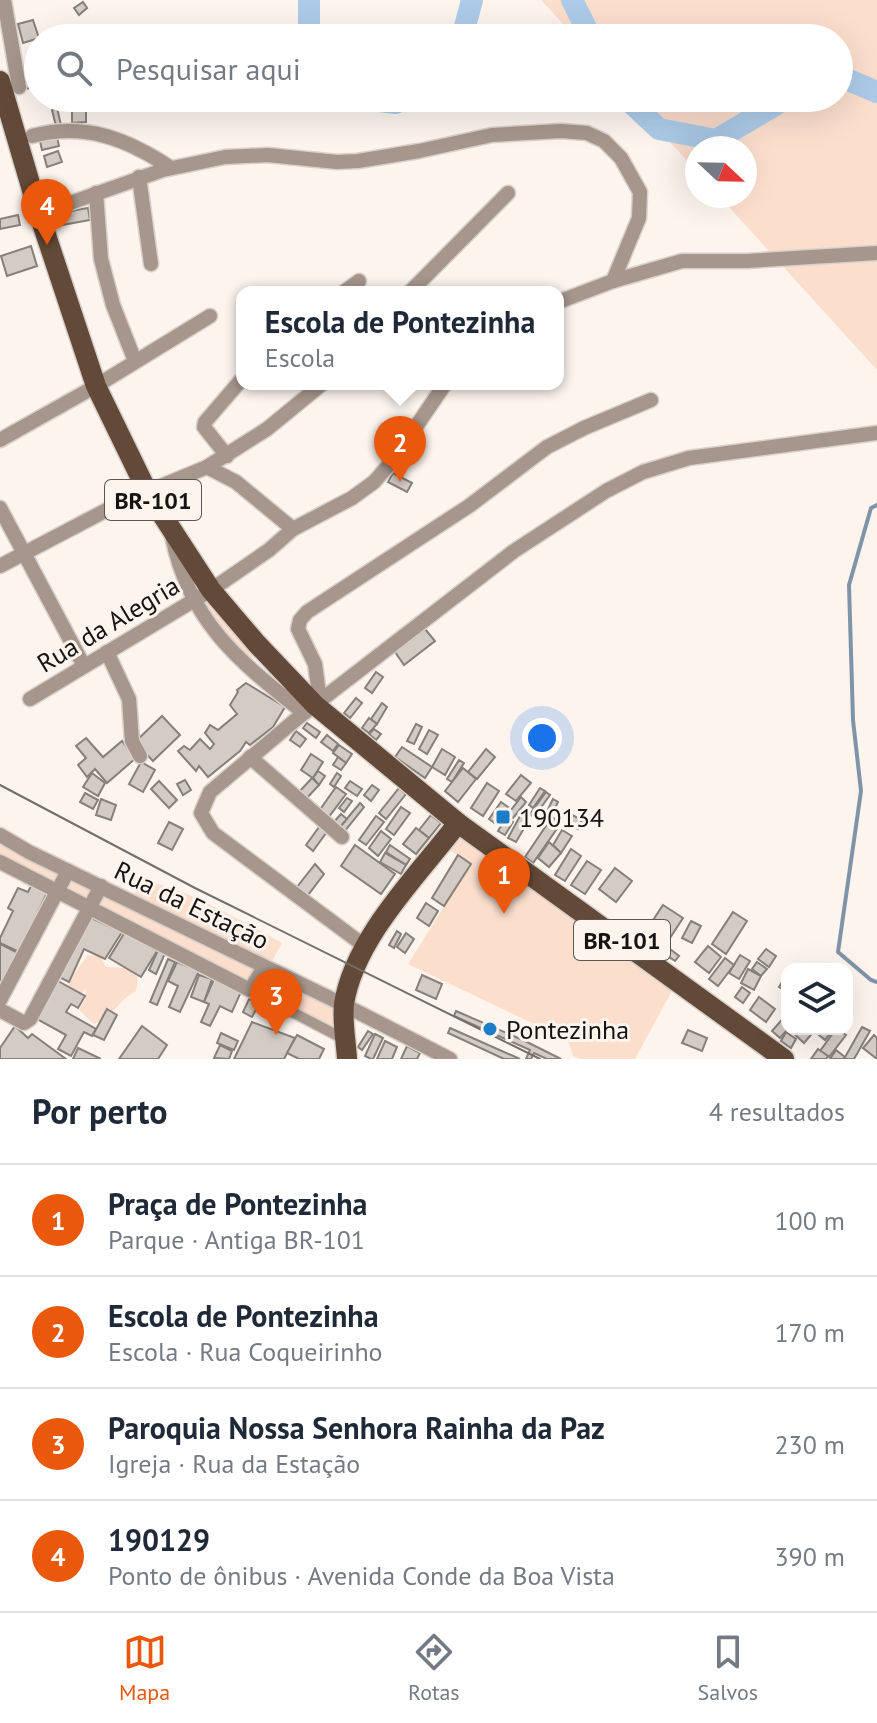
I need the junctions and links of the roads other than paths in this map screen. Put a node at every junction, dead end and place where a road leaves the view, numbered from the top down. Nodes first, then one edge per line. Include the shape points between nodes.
1 (4, 0) edge
2 (10, 84) edge
3 (32, 136) dead end
4 (171, 168) junction
5 (139, 177) junction
6 (96, 193) junction
7 (508, 193) dead end
8 (39, 214) junction
9 (877, 253) edge
10 (151, 264) dead end
11 (359, 281) dead end
12 (613, 281) junction
13 (352, 286) edge
14 (416, 286) edge
15 (564, 300) edge
16 (210, 316) dead end
17 (135, 361) junction
18 (96, 386) junction
19 (236, 386) edge
20 (315, 390) edge
21 (441, 390) edge
22 (651, 400) dead end
23 (877, 433) edge
24 (0, 440) edge
25 (227, 456) junction
26 (207, 467) junction
27 (148, 493) junction
28 (0, 508) edge
29 (293, 529) junction
30 (23, 554) junction
31 (0, 566) edge
32 (202, 595) junction
33 (107, 652) junction
34 (267, 654) junction
35 (84, 666) junction
36 (250, 670) junction
37 (30, 699) dead end
38 (313, 706) junction
39 (140, 756) dead end
40 (250, 757) junction
41 (458, 823) junction
42 (0, 835) edge
43 (342, 837) dead end
44 (0, 862) edge
45 (68, 871) junction
46 (101, 886) junction
47 (57, 891) junction
48 (89, 909) junction
49 (366, 947) junction
50 (264, 967) junction
51 (250, 990) junction
52 (0, 1000) edge
53 (344, 1005) junction
54 (0, 1010) edge
55 (346, 1050) edge
56 (450, 1059) edge
57 (784, 1059) edge

1 - 2 street
2 - 8 main road, BR-101
3 - 4 street via 78,129 105,135 148,152
4 - 5 street
4 - 12 street via 245,155 358,161 492,135 587,133 621,158 640,192 639,218
5 - 6 street
5 - 10 street
6 - 8 street
6 - 17 street via 101,259
7 - 14 street
8 - 18 main road, BR-101
9 - 12 street via 682,261
11 - 13 street
12 - 15 street
16 - 17 street
17 - 18 street
18 - 24 street
18 - 27 main road, BR-101
19 - 25 street via 204,427
20 - 25 street
21 - 29 street, Rua da Alegria via 374,482
22 - 38 street via 547,447 469,506 307,612 298,629 315,664
23 - 38 street via 729,451 643,472 514,551
25 - 26 street
26 - 27 street
26 - 29 street via 236,482
27 - 30 street
27 - 32 main road, BR-101 via 171,527
28 - 30 street
29 - 32 street, Rua da Alegria
30 - 31 street
30 - 35 street
32 - 33 street, Rua da Alegria
32 - 34 main road, BR-101
32 - 36 street via 203,616
33 - 35 street, Rua da Alegria
33 - 39 street via 129,699 132,741
34 - 36 street
34 - 38 main road, BR-101
35 - 37 street, Rua da Alegria
36 - 38 street
38 - 40 street
38 - 41 main road, BR-101
40 - 43 street
40 - 49 street via 210,792 201,813 204,821
41 - 49 main road
41 - 57 main road, BR-101
42 - 45 street, Rua da Estação
44 - 47 street
45 - 46 street, Rua da Estação
45 - 47 street
46 - 48 street
46 - 50 street, Rua da Estação
47 - 48 street
47 - 52 street
48 - 51 street
48 - 54 street via 30,1019 24,1023
49 - 53 main road via 352,972
50 - 51 street
50 - 53 street, Rua da Estação
51 - 55 street
53 - 55 main road
53 - 56 street, Rua da Estação

